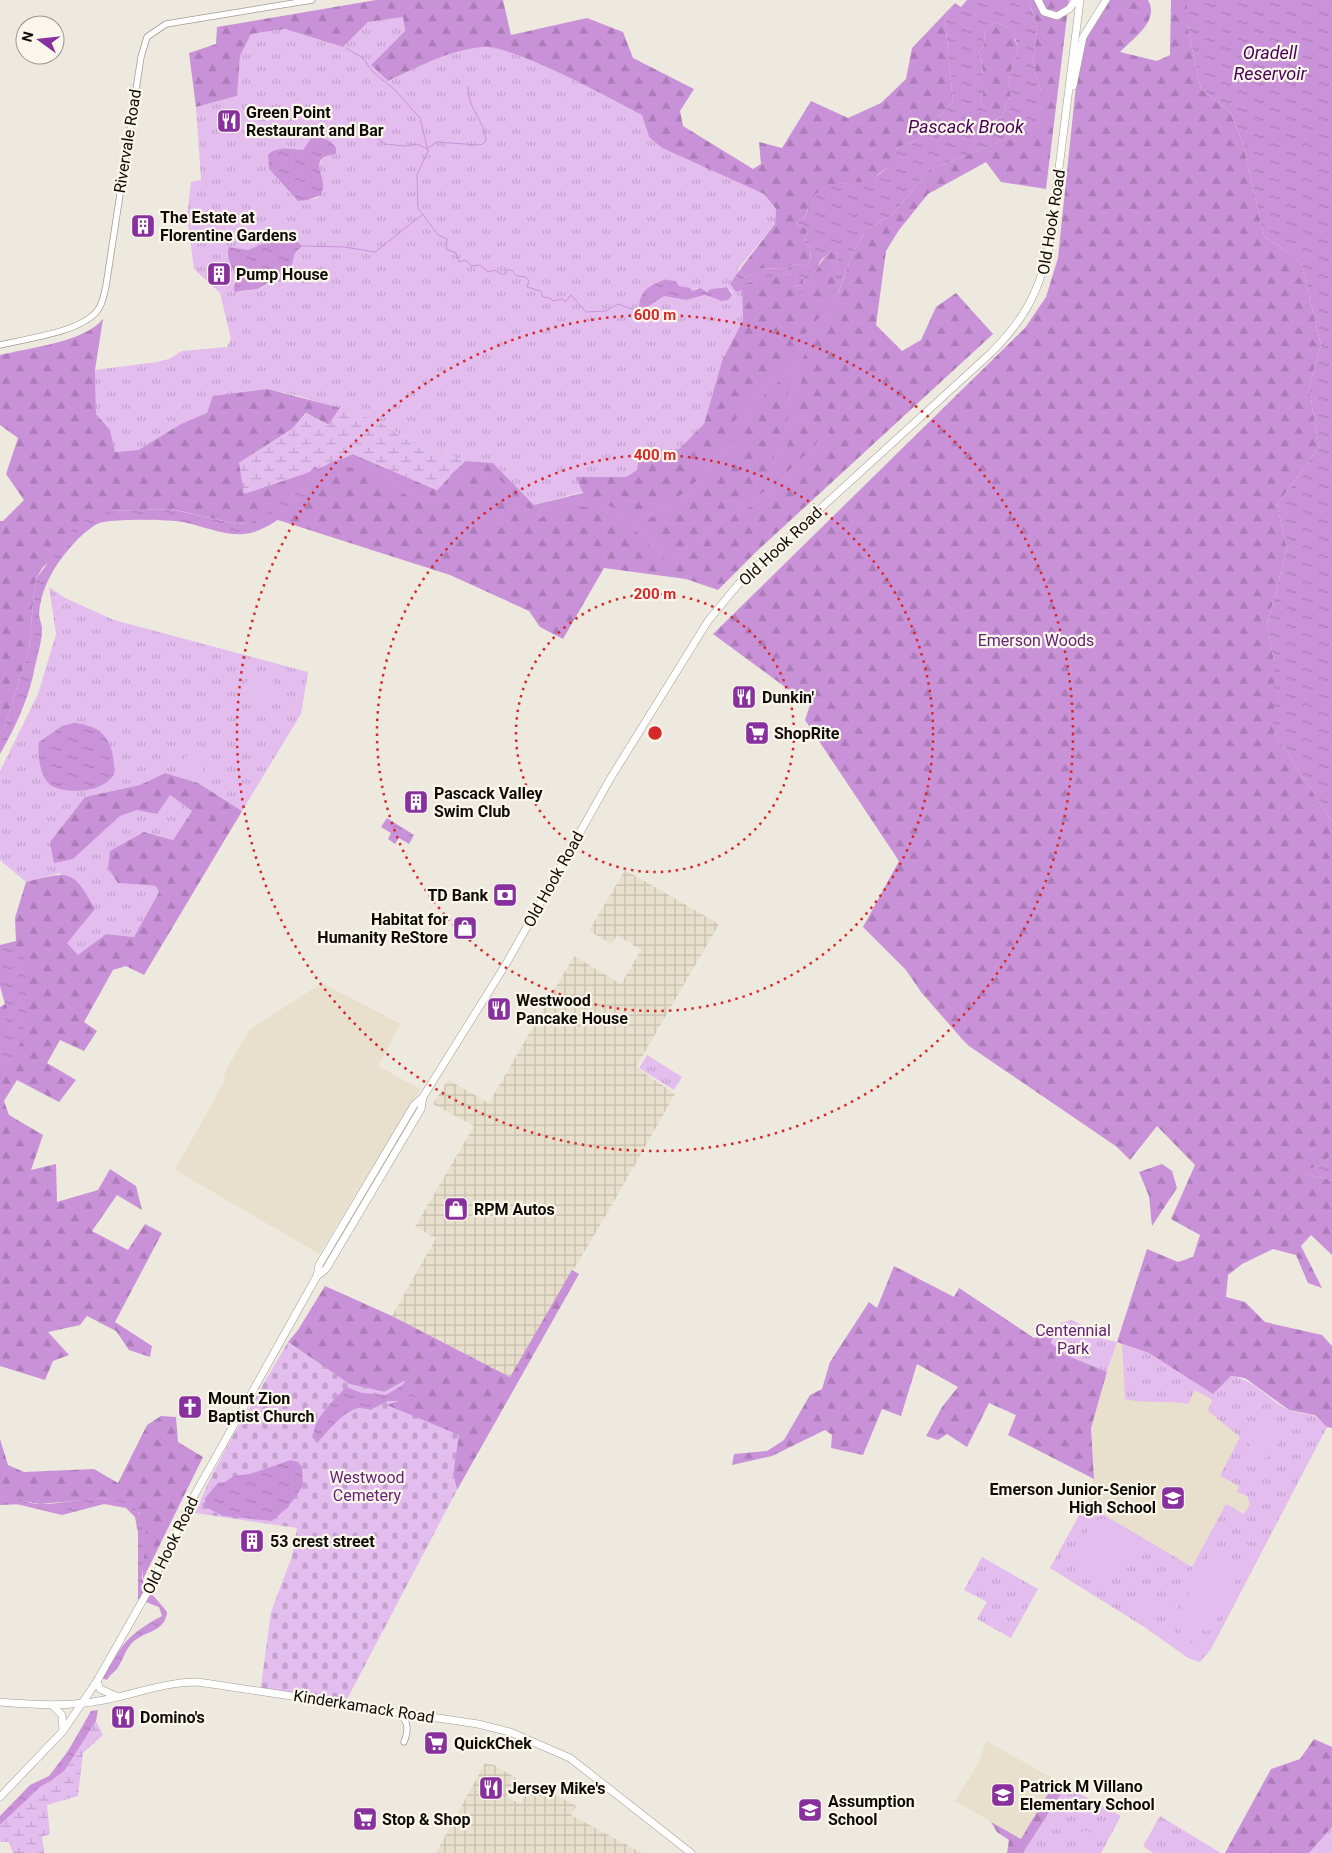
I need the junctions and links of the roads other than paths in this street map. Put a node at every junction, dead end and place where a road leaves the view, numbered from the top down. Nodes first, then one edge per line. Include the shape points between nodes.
1 (312, 0) edge
2 (1038, 0) edge
3 (1076, 0) edge
4 (1080, 0) edge
5 (1106, 0) edge
6 (1067, 110) junction
7 (0, 345) edge
8 (98, 1680) junction
9 (118, 1697) junction
10 (0, 1702) edge
11 (83, 1703) junction
12 (52, 1705) junction
13 (393, 1710) junction
14 (63, 1731) junction
15 (404, 1742) dead end
16 (0, 1797) edge
17 (691, 1853) edge

1 - 7 street, Rivervale Road via 166,24 147,38 140,57 106,286 100,306 93,316 80,324
2 - 3 main road via 1044,12 1057,16
4 - 6 main road, Old Hook Road
5 - 6 main road via 1085,32
6 - 8 main road, Old Hook Road via 1049,248 1041,281 1027,309 992,352 741,581 713,615 594,806 508,961 424,1098 393,1158 326,1268 317,1276 194,1496 150,1588
8 - 9 main road via 100,1689
8 - 11 main road, Old Hook Road
9 - 11 main road, Kinderkamack Road
9 - 13 main road, Kinderkamack Road via 174,1683 198,1682
10 - 12 main road, Kinderkamack Road
11 - 12 main road, Kinderkamack Road
11 - 14 main road, Old Hook Road
12 - 14 main road via 62,1715
13 - 15 street via 406,1722 408,1730
13 - 17 main road, Kinderkamack Road via 492,1727 567,1756
14 - 16 main road, Old Hook Road

